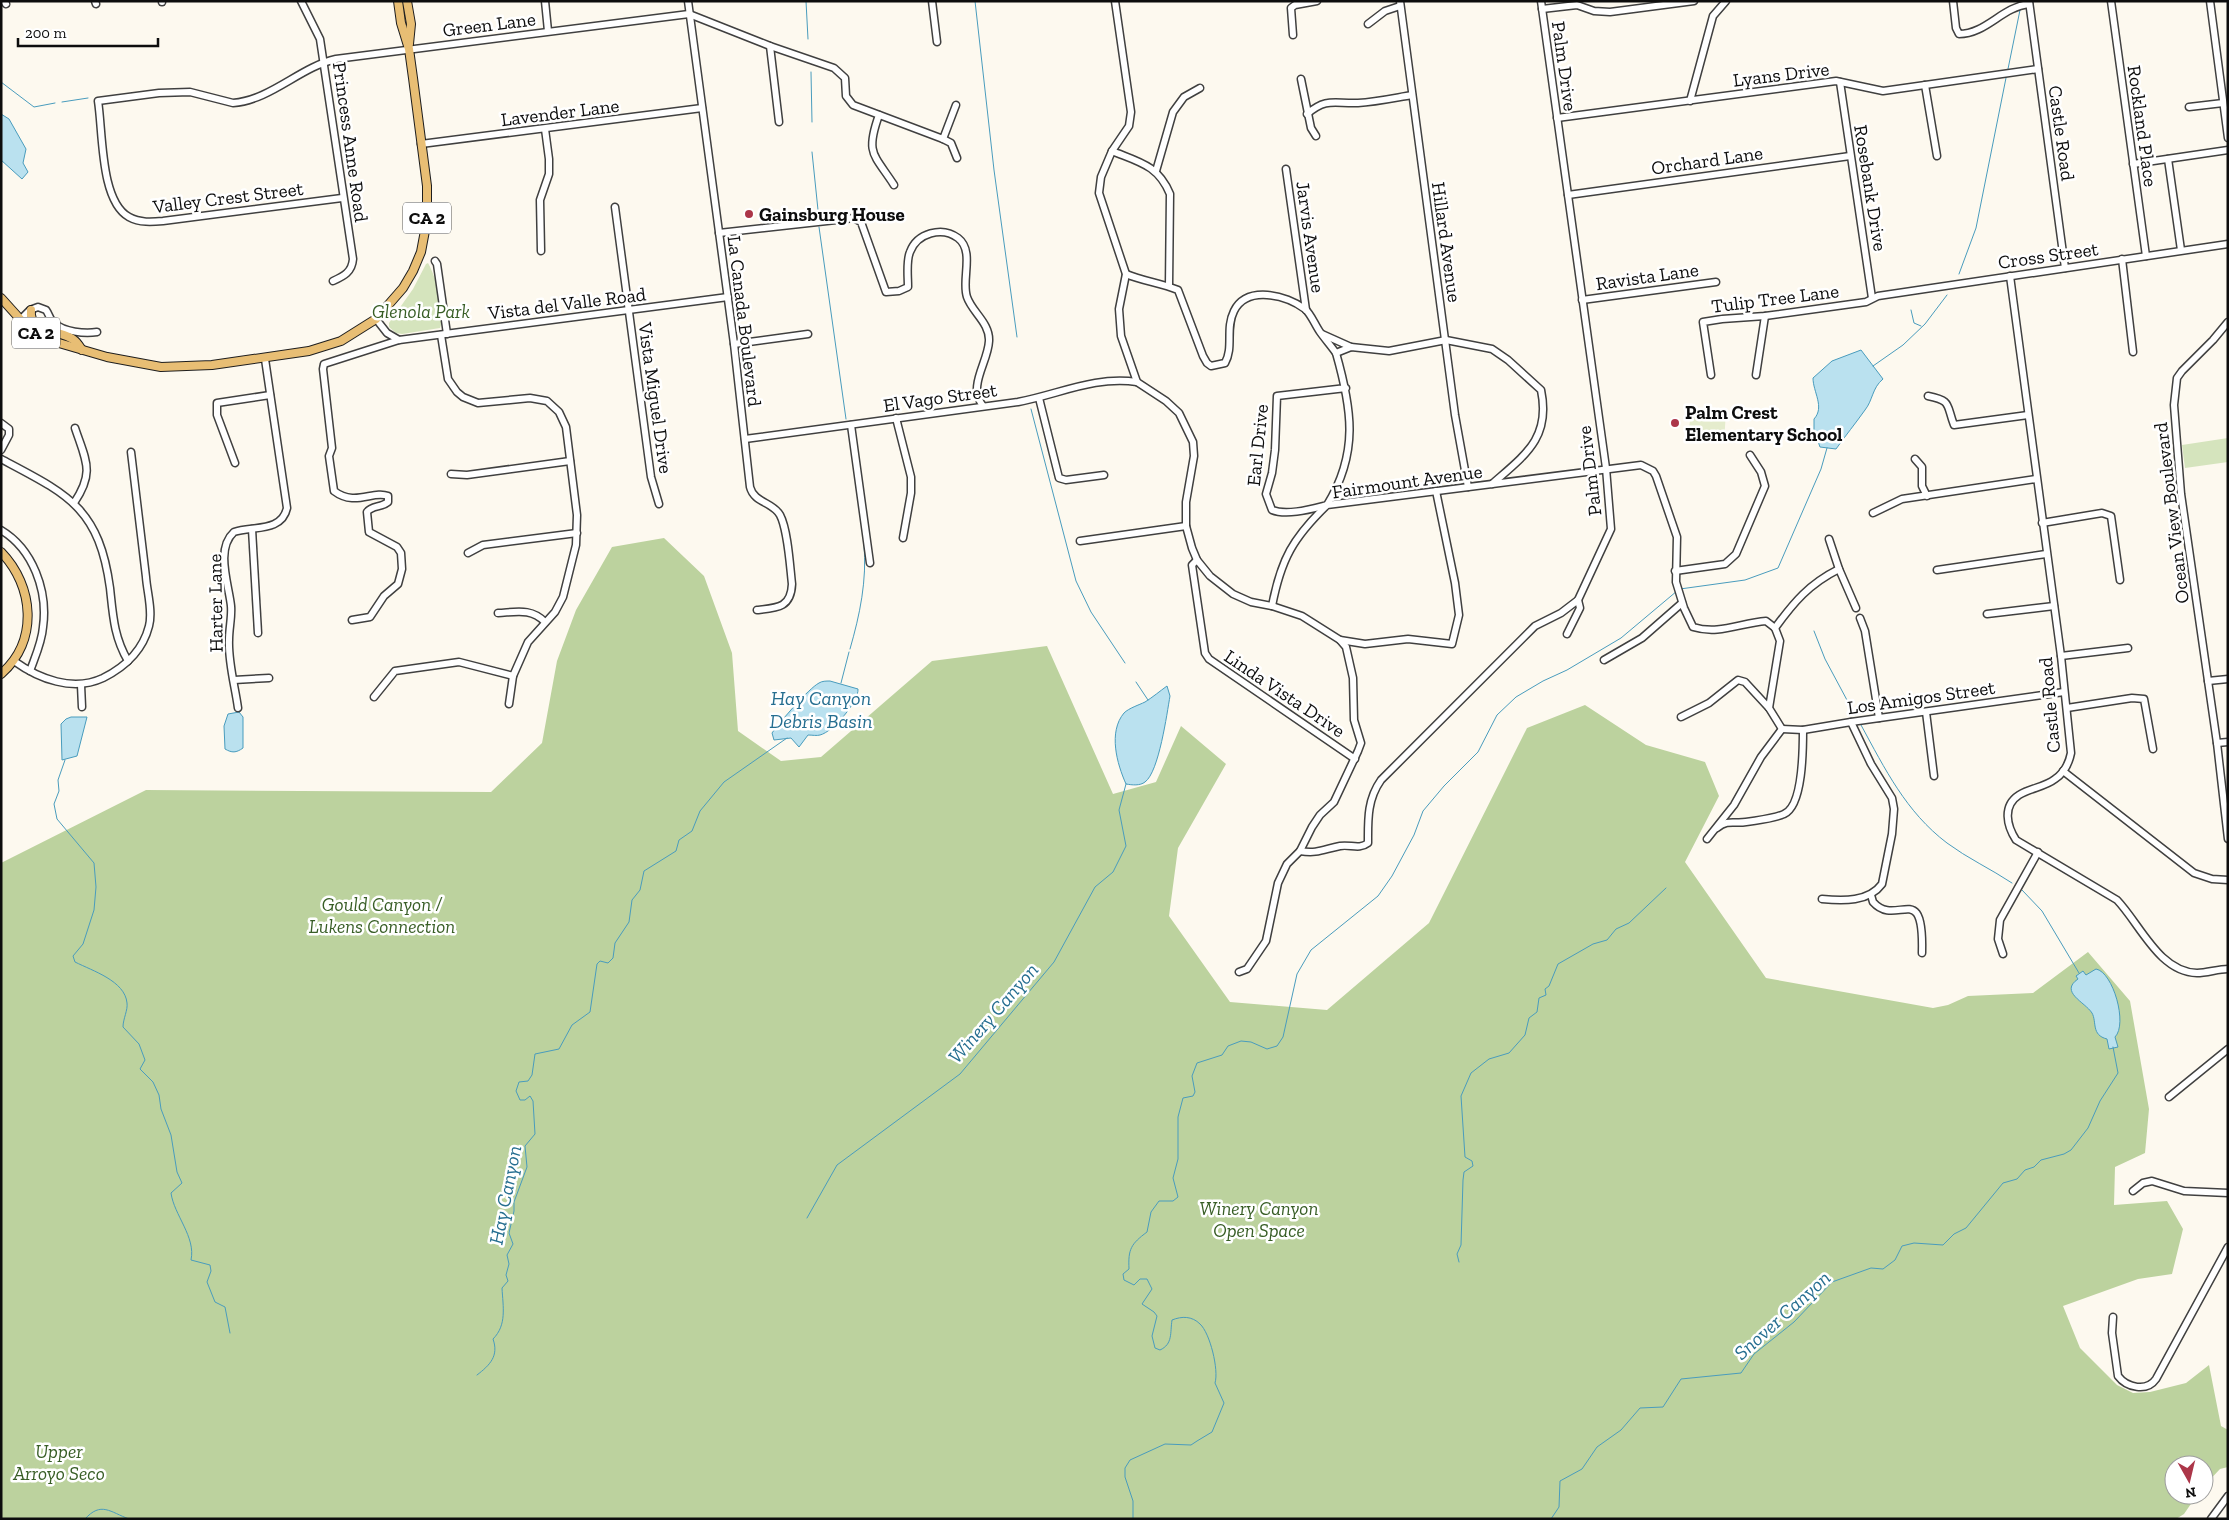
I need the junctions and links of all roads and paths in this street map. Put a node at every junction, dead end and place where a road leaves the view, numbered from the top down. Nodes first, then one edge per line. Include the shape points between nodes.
1 (300, 1) edge
2 (398, 1) edge
3 (407, 1) edge
4 (545, 1) edge
5 (688, 1) edge
6 (932, 1) edge
7 (1115, 1) edge
8 (1317, 1) edge
9 (1694, 1) edge
10 (1726, 1) edge
11 (1953, 1) edge
12 (2110, 1) edge
13 (2210, 1) edge
14 (2029, 3) edge
15 (1400, 4) edge
16 (1542, 5) edge
17 (689, 14) junction
18 (1368, 24) dead end
19 (548, 32) junction
20 (1293, 35) dead end
21 (937, 42) dead end
22 (770, 46) junction
23 (409, 49) junction
24 (324, 62) junction
25 (2038, 69) junction
26 (1301, 79) dead end
27 (1840, 82) junction
28 (1925, 85) junction
29 (1200, 88) dead end
30 (1412, 95) junction
31 (1690, 100) junction
32 (2224, 103) junction
33 (956, 105) dead end
34 (2189, 107) dead end
35 (702, 108) junction
36 (1308, 114) junction
37 (879, 115) junction
38 (1557, 118) junction
39 (779, 122) dead end
40 (545, 129) junction
41 (1316, 136) dead end
42 (2228, 138) edge
43 (943, 139) junction
44 (421, 144) junction
45 (2228, 150) edge
46 (1112, 152) junction
47 (1850, 156) junction
48 (1937, 156) dead end
49 (957, 158) dead end
50 (2168, 159) junction
51 (2133, 164) junction
52 (1286, 169) dead end
53 (1156, 171) junction
54 (894, 186) dead end
55 (1568, 194) junction
56 (342, 198) junction
57 (615, 207) dead end
58 (120, 210) joint
59 (719, 233) junction
60 (2228, 244) edge
61 (2181, 250) junction
62 (541, 251) dead end
63 (2146, 256) junction
64 (2122, 259) junction
65 (435, 261) dead end
66 (2065, 268) junction
67 (1126, 274) junction
68 (2010, 276) junction
69 (332, 281) dead end
70 (1716, 282) dead end
71 (1169, 286) junction
72 (728, 297) junction
73 (1, 298) edge
74 (1872, 298) junction
75 (1582, 300) junction
76 (31, 310) junction
77 (628, 310) junction
78 (1306, 310) junction
79 (1765, 316) junction
80 (376, 318) junction
81 (20, 320) junction
82 (2228, 322) edge
83 (97, 332) dead end
84 (1320, 333) junction
85 (444, 334) junction
86 (808, 334) dead end
87 (398, 340) junction
88 (1446, 340) junction
89 (734, 344) junction
90 (1351, 347) junction
91 (82, 350) junction
92 (2133, 352) dead end
93 (1336, 353) junction
94 (265, 359) junction
95 (1711, 375) dead end
96 (1756, 375) dead end
97 (1137, 382) junction
98 (1346, 388) junction
99 (270, 395) junction
100 (1928, 396) dead end
101 (1039, 398) junction
102 (983, 406) junction
103 (2028, 415) junction
104 (896, 418) junction
105 (1, 423) edge
106 (851, 424) junction
107 (75, 428) dead end
108 (745, 439) junction
109 (1, 450) edge
110 (131, 452) dead end
111 (1750, 455) dead end
112 (1, 458) edge
113 (1915, 460) dead end
114 (570, 461) junction
115 (235, 462) dead end
116 (1606, 468) junction
117 (451, 474) dead end
118 (1104, 475) dead end
119 (2036, 479) junction
120 (1492, 484) junction
121 (1468, 487) junction
122 (1436, 491) junction
123 (1927, 496) junction
124 (74, 502) junction
125 (659, 504) dead end
126 (1326, 505) junction
127 (1873, 514) dead end
128 (2042, 523) junction
129 (1186, 526) junction
130 (252, 529) junction
131 (1, 530) edge
132 (577, 533) junction
133 (903, 538) dead end
134 (1829, 539) dead end
135 (1080, 541) dead end
136 (1, 552) edge
137 (468, 553) dead end
138 (2046, 554) junction
139 (1197, 560) junction
140 (870, 563) dead end
141 (1839, 569) junction
142 (1937, 570) dead end
143 (1675, 571) junction
144 (2120, 580) dead end
145 (1578, 600) junction
146 (1681, 600) junction
147 (1272, 606) junction
148 (2054, 606) junction
149 (1856, 608) dead end
150 (757, 610) dead end
151 (498, 613) dead end
152 (1987, 614) dead end
153 (1860, 618) dead end
154 (352, 620) dead end
155 (545, 622) junction
156 (1774, 628) junction
157 (258, 633) dead end
158 (1568, 634) dead end
159 (1340, 640) junction
160 (2128, 648) dead end
161 (2061, 656) junction
162 (1604, 660) dead end
163 (14, 661) junction
164 (128, 661) junction
165 (30, 671) junction
166 (1, 674) edge
167 (514, 676) junction
168 (270, 678) dead end
169 (2228, 679) edge
170 (234, 680) junction
171 (2208, 681) junction
172 (81, 685) junction
173 (2064, 692) junction
174 (374, 697) dead end
175 (509, 704) dead end
176 (82, 707) dead end
177 (238, 708) dead end
178 (1769, 708) junction
179 (2066, 708) junction
180 (1926, 712) junction
181 (1682, 717) dead end
182 (1879, 718) junction
183 (1850, 722) junction
184 (1782, 729) junction
185 (1803, 730) junction
186 (2228, 742) edge
187 (2217, 743) junction
188 (2153, 749) dead end
189 (1355, 758) junction
190 (2063, 771) junction
191 (1934, 776) dead end
192 (2226, 807) edge
193 (1717, 828) junction
194 (1707, 839) dead end
195 (2228, 839) edge
196 (1300, 851) junction
197 (2038, 852) junction
198 (2228, 880) edge
199 (1871, 895) junction
200 (1822, 899) dead end
201 (1922, 953) dead end
202 (2003, 954) dead end
203 (2228, 969) edge
204 (1239, 972) dead end
205 (2228, 1049) edge
206 (2170, 1097) dead end
207 (2133, 1191) dead end
208 (2228, 1193) edge
209 (2228, 1247) edge
210 (2113, 1317) dead end
211 (2228, 1496) edge
212 (2211, 1519) edge

1 - 24 street, Princess Anne Road via 318,33
2 - 23 main road, CA 2
3 - 23 main road, CA 2
4 - 19 street
5 - 17 street, La Canada Boulevard
6 - 21 street
7 - 46 street via 1131,112 1129,126
8 - 20 street via 1291,8
9 - 16 street via 1610,12 1577,5
10 - 31 street via 1713,16
11 - 14 street via 1959,34 1977,30 2014,7
12 - 51 street, Rockland Place
13 - 32 street
14 - 25 street, Castle Road
15 - 18 street
15 - 30 street, Hillard Avenue
16 - 38 street, Palm Drive
17 - 19 street, Green Lane
17 - 22 street, Green Lane
17 - 35 street, La Canada Boulevard
19 - 23 street, Green Lane
22 - 37 street, Green Lane via 841,72 850,103
22 - 39 street
23 - 24 street, Green Lane
23 - 44 main road, CA 2
24 - 56 street, Princess Anne Road
24 - 58 street, Green Lane via 265,93 240,102 190,92 98,101 109,185
25 - 28 street, Lyans Drive
25 - 66 street, Castle Road
26 - 36 street
27 - 28 street, Lyans Drive via 1883,91
27 - 31 street, Lyans Drive
27 - 47 street, Rosebank Drive
28 - 48 street
29 - 53 street via 1184,97 1173,112
30 - 36 street via 1357,103 1330,101 1318,105
30 - 88 street, Hillard Avenue
31 - 38 street, Lyans Drive
32 - 34 street
32 - 42 street
33 - 43 street
35 - 40 street, Lavender Lane
35 - 59 street, La Canada Boulevard
36 - 41 street
37 - 43 street, Green Lane
37 - 54 street via 871,148
38 - 55 street, Palm Drive
40 - 44 street, Lavender Lane
40 - 62 street via 549,174 540,200
43 - 49 street via 952,144
44 - 80 main road, CA 2 via 427,204 421,252 404,288
45 - 50 street
46 - 53 street
46 - 67 street via 1101,177 1099,193
47 - 55 street, Orchard Lane
47 - 74 street, Rosebank Drive
50 - 51 street
50 - 61 street
51 - 63 street, Rockland Place
52 - 78 street, Jarvis Avenue
53 - 71 street via 1170,194
55 - 75 street, Palm Drive
56 - 58 street, Valley Crest Street via 157,222 139,221
56 - 69 street, Princess Anne Road via 347,213 352,267
57 - 77 street, Vista Miguel Drive
59 - 72 street, La Canada Boulevard
59 - 102 street via 854,218 861,222 886,292 908,286 909,253 917,241 930,233 944,232 958,239 966,250 967,297 982,318 990,340 976,390 977,399
60 - 61 street, Cross Street
61 - 63 street, Cross Street
63 - 64 street, Cross Street
64 - 66 street, Cross Street
64 - 92 street
65 - 85 street
66 - 68 street, Cross Street
67 - 71 street
67 - 97 street via 1120,309 1121,336
68 - 74 street, Cross Street
68 - 103 street, Castle Road
70 - 75 street, Ravista Lane
71 - 78 street via 1181,294 1203,356 1211,366 1226,363 1230,354 1230,320 1235,309 1248,297 1277,296
72 - 77 street, Vista del Valle Road
72 - 89 street, La Canada Boulevard
73 - 81 main road, CA 2
74 - 79 street, Tulip Tree Lane via 1866,302
75 - 116 street, Palm Drive
76 - 81 street
76 - 83 street via 38,307 46,310 53,323 59,326 86,334
76 - 91 main road via 33,322 74,339
77 - 85 street, Vista del Valle Road
77 - 125 street, Vista Miguel Drive via 651,478
78 - 84 street
79 - 95 street, Tulip Tree Lane via 1703,322
79 - 96 street
80 - 87 street via 387,333
80 - 94 main road, CA 2 via 330,346
81 - 91 main road, CA 2 via 39,335
82 - 171 street, Ocean View Boulevard via 2177,378 2174,404 2181,494
84 - 90 street
84 - 93 street
85 - 87 street, Vista del Valle Road
85 - 114 street via 448,379 457,392 478,403 530,398 547,401 564,419
86 - 89 street
87 - 154 street, Vista del Valle Road via 324,364 323,370 334,491 361,499 388,496 384,506 374,506 366,512 369,532 393,544 401,554 398,584 384,596 370,617
88 - 90 street via 1390,351
88 - 120 street via 1492,349 1541,390 1544,417 1530,450
88 - 121 street, Hillard Avenue
89 - 108 street, La Canada Boulevard
90 - 93 street
91 - 94 main road, CA 2 via 153,366 186,367
93 - 98 street
94 - 99 street, Harter Lane
97 - 101 street, El Vago Street via 1089,383
97 - 129 street via 1179,413 1193,442
98 - 126 street via 1350,408 1350,442 1345,464
98 - 126 street, Earl Drive via 1277,396 1275,450 1267,501 1272,510 1281,512
99 - 115 street via 217,403 217,415
99 - 130 street, Harter Lane via 287,508 285,516 276,524
100 - 103 street via 1944,399 1949,405 1954,425
101 - 102 street, El Vago Street
101 - 118 street via 1059,478
102 - 104 street, El Vago Street
103 - 119 street, Castle Road
104 - 106 street, El Vago Street
104 - 133 street via 911,477
105 - 109 street via 9,429
106 - 108 street, El Vago Street
106 - 140 street
107 - 124 street via 88,472
108 - 150 street, La Canada Boulevard via 752,492 777,511 784,527 792,584 788,600 775,608
110 - 164 street via 150,626 142,646
111 - 143 street via 1765,486 1736,554 1725,564
112 - 124 street
113 - 123 street via 1922,467 1922,486
114 - 117 street via 467,475
114 - 132 street
116 - 120 street, Fairmount Avenue
116 - 143 street, Fairmount Avenue via 1641,465 1653,471 1677,537
116 - 145 street, Palm Drive via 1611,529
119 - 123 street
119 - 128 street, Castle Road
120 - 121 street, Fairmount Avenue
121 - 122 street, Fairmount Avenue
122 - 126 street, Fairmount Avenue
122 - 159 street via 1459,615 1452,644 1408,640 1365,644
123 - 127 street via 1902,499
124 - 164 street via 92,527 106,562 116,637
126 - 147 street, Fairmount Avenue via 1296,537 1287,553
128 - 138 street, Castle Road
128 - 144 street via 2102,513 2111,516
129 - 135 street
129 - 139 street
130 - 157 street
130 - 170 street, Harter Lane via 231,535 225,555 231,609 228,641
131 - 165 street via 32,563 43,601 43,628
132 - 137 street via 483,545
132 - 155 street via 563,597
134 - 141 street
136 - 163 main road via 18,573 28,603 28,626
138 - 142 street
138 - 148 street, Castle Road
139 - 147 street via 1210,576 1233,594
139 - 189 street, Linda Vista Drive via 1192,565 1193,582 1208,659
141 - 149 street
141 - 156 street via 1819,579 1795,601
143 - 146 street, Fairmount Avenue
145 - 158 street via 1580,608
145 - 196 street, Palm Drive via 1535,626 1381,780 1369,807 1368,843 1356,847 1342,845 1315,853
146 - 156 street, Fairmount Avenue via 1693,627 1706,631 1766,621
146 - 162 street via 1638,642
147 - 159 street via 1302,616
148 - 152 street
148 - 161 street, Castle Road
151 - 155 street via 531,611
153 - 182 street via 1865,630
155 - 167 street via 528,642
156 - 178 street via 1780,641
159 - 189 street via 1346,647 1353,678 1354,720 1361,743
160 - 161 street
161 - 173 street, Castle Road
163 - 165 street
163 - 166 main road
164 - 172 street via 118,670
165 - 172 street via 67,684
167 - 174 street via 458,662 440,664 395,671
167 - 175 street
168 - 170 street
169 - 171 street
170 - 177 street, Harter Lane
171 - 187 street, Ocean View Boulevard
172 - 176 street
173 - 179 street, Castle Road
173 - 180 street, Los Amigos Street
178 - 181 street via 1745,682 1738,680 1709,703
178 - 184 street
179 - 188 street via 2144,699
179 - 190 street, Castle Road via 2071,753
180 - 182 street, Los Amigos Street
180 - 191 street
182 - 183 street, Los Amigos Street
183 - 185 street, Los Amigos Street
183 - 199 street via 1892,798 1894,809 1882,884
184 - 185 street, Los Amigos Street
184 - 193 street
185 - 193 street via 1803,758 1792,808 1784,814 1745,822 1727,822
186 - 187 street
187 - 192 street, Ocean View Boulevard
189 - 196 street via 1334,802 1312,826
190 - 197 street, Castle Road via 2056,779 2019,795 2007,814 2008,828 2016,840
190 - 198 street via 2194,873
192 - 195 street, Ocean View Boulevard
193 - 194 street
196 - 204 street via 1287,864 1278,883 1266,941 1247,969
197 - 202 street via 2000,920 1998,939
197 - 203 street, Castle Road via 2117,900 2168,963 2197,973
199 - 200 street
199 - 201 street via 1873,902 1883,909 1916,912 1923,930
205 - 206 street
207 - 208 street via 2152,1181 2184,1191
209 - 210 street via 2156,1379 2149,1386 2128,1384 2118,1376
211 - 212 street

